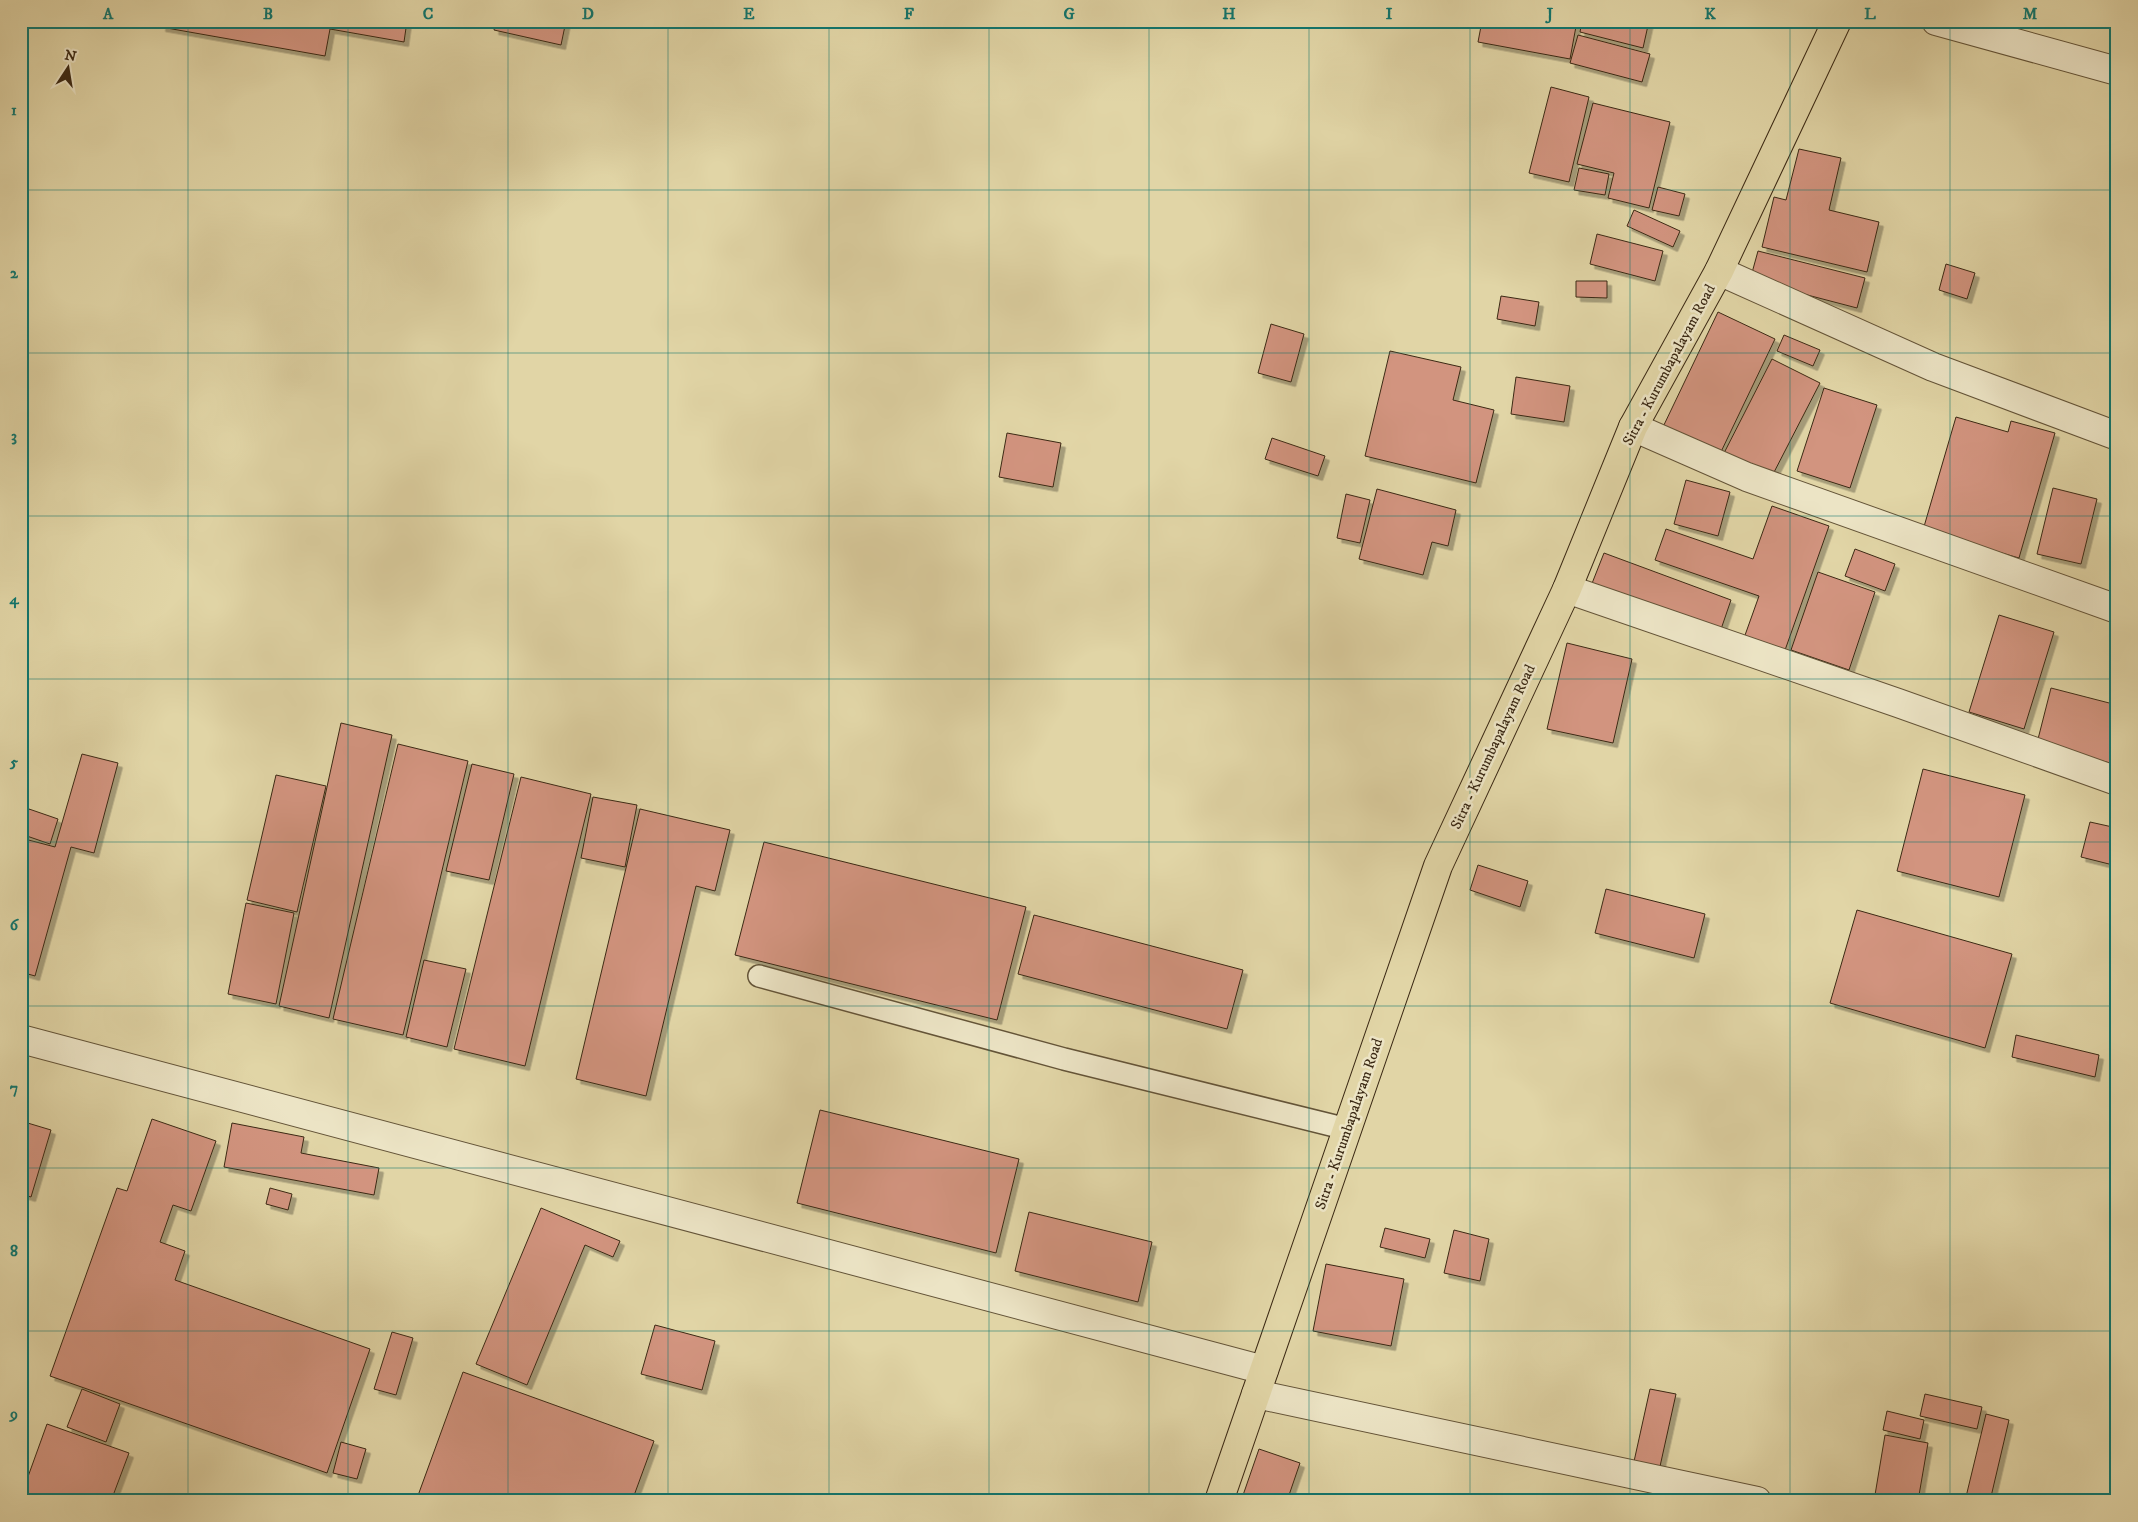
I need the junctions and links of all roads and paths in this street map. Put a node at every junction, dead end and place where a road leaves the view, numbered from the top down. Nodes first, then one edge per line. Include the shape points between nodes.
1 (1837, 21) edge
2 (1936, 21) edge
3 (2117, 71) edge
4 (1719, 271) junction
5 (1633, 427) junction
6 (2117, 436) edge
7 (1567, 588) junction
8 (2117, 609) edge
9 (2117, 781) edge
10 (759, 976) dead end
11 (21, 1039) edge
12 (1347, 1129) junction
13 (1260, 1382) junction
14 (1219, 1501) edge
15 (1757, 1501) edge

1 - 4 main road, Sitra - Kurumbapalayam Road
2 - 3 street
4 - 5 main road, Sitra - Kurumbapalayam Road
4 - 6 street via 1933,367
5 - 7 main road, Sitra - Kurumbapalayam Road
5 - 8 street via 1747,477
7 - 9 street
7 - 12 main road, Sitra - Kurumbapalayam Road via 1438,866
10 - 12 lane via 1064,1058
11 - 13 street
12 - 13 main road, Sitra - Kurumbapalayam Road
13 - 14 main road, Sitra - Kurumbapalayam Road
13 - 15 street

